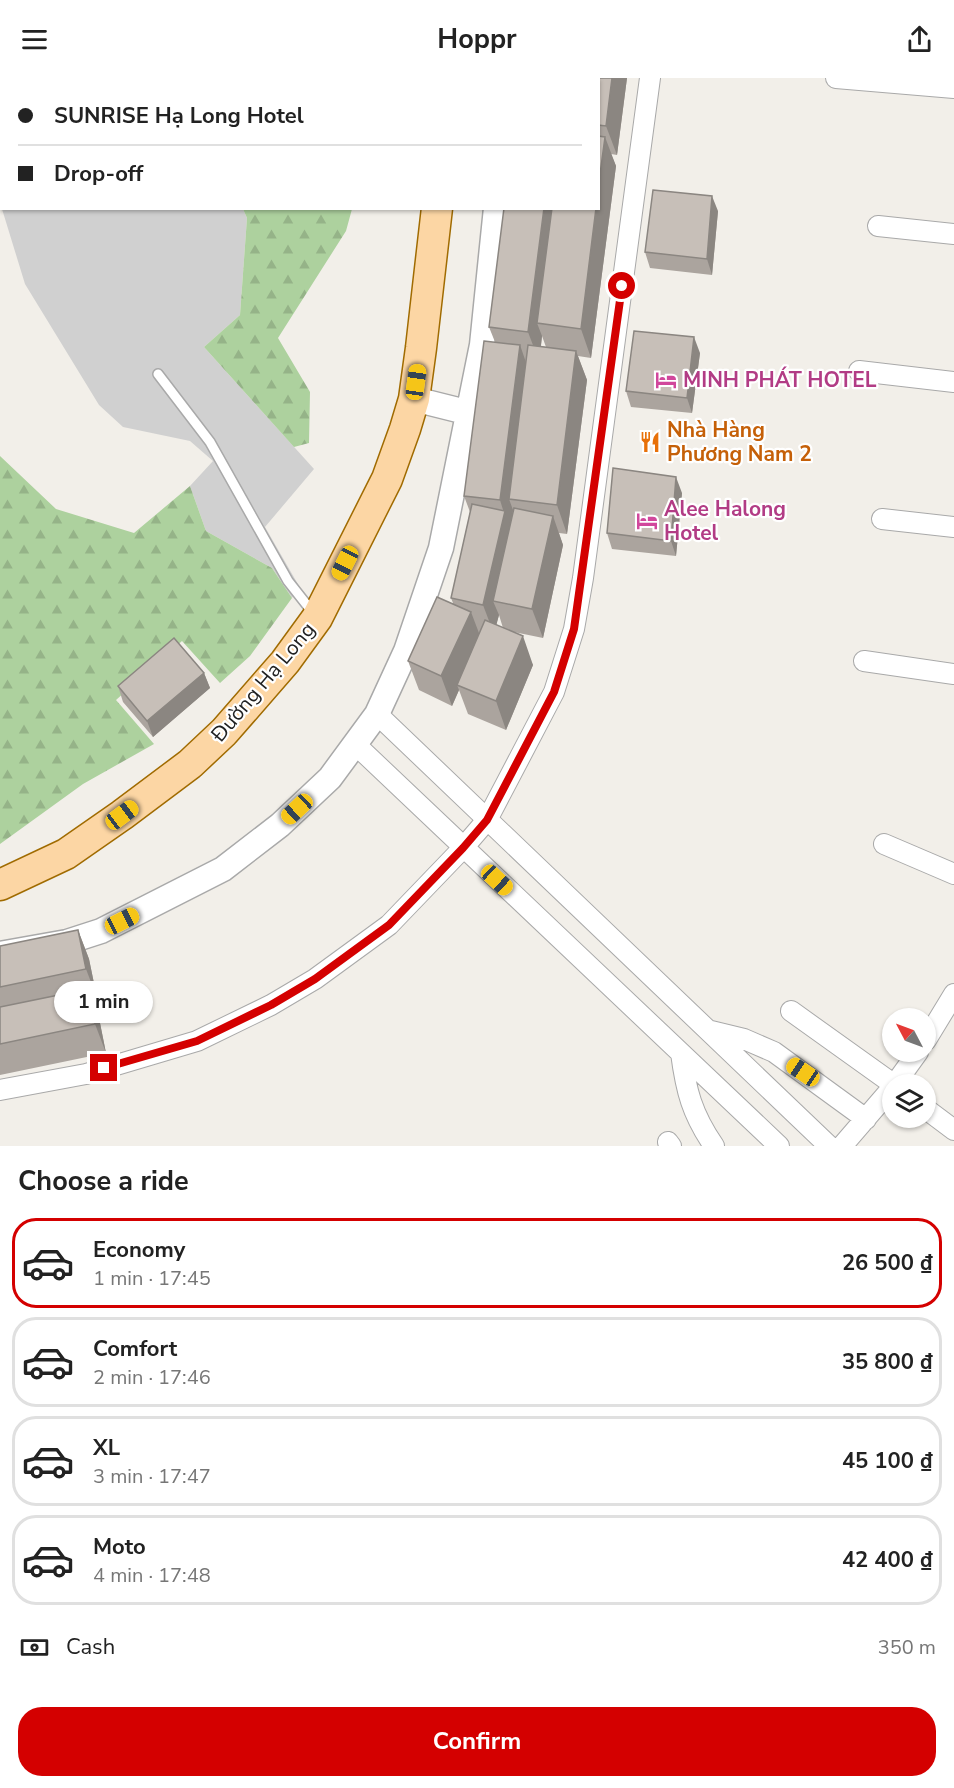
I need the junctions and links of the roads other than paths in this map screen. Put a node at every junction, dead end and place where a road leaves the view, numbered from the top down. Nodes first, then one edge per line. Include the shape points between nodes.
1 (650, 78) edge
2 (836, 78) edge
3 (954, 88) edge
4 (437, 210) edge
5 (496, 210) edge
6 (878, 226) dead end
7 (954, 234) edge
8 (859, 371) dead end
9 (158, 374) dead end
10 (954, 382) edge
11 (414, 399) junction
12 (470, 413) junction
13 (882, 519) dead end
14 (954, 527) edge
15 (317, 618) junction
16 (864, 661) dead end
17 (954, 674) edge
18 (377, 714) junction
19 (356, 746) junction
20 (487, 820) junction
21 (884, 844) dead end
22 (463, 848) junction
23 (954, 874) edge
24 (0, 885) edge
25 (0, 954) edge
26 (954, 993) edge
27 (791, 1011) dead end
28 (936, 1023) edge
29 (707, 1030) junction
30 (681, 1053) junction
31 (882, 1077) edge
32 (0, 1090) edge
33 (882, 1100) edge
34 (936, 1116) edge
35 (866, 1119) junction
36 (954, 1130) edge
37 (714, 1146) edge
38 (779, 1146) edge
39 (829, 1146) edge
40 (842, 1146) edge

1 - 20 street via 574,629 554,692
2 - 3 street
4 - 11 main road, Đường Hạ Long
5 - 12 street via 482,345
6 - 7 street
8 - 10 street
9 - 15 lane via 210,442 288,581
11 - 12 street
11 - 15 main road, Đường Hạ Long via 387,479
12 - 18 street via 441,548 406,651
13 - 14 street
15 - 24 main road, Đường Hạ Long via 285,662 224,732 190,764 66,854
16 - 17 street
18 - 19 street
18 - 20 street
19 - 22 street
19 - 25 street via 330,778 280,825 223,868 101,931 67,942
20 - 22 street
20 - 29 street
21 - 23 street
22 - 30 street
22 - 32 street via 389,925 315,979 271,1005 197,1041 86,1074
26 - 28 street
27 - 31 street
29 - 35 street via 774,1052
29 - 39 street
30 - 37 street via 686,1090 700,1126
30 - 38 street
33 - 35 street
34 - 36 street
35 - 40 street

